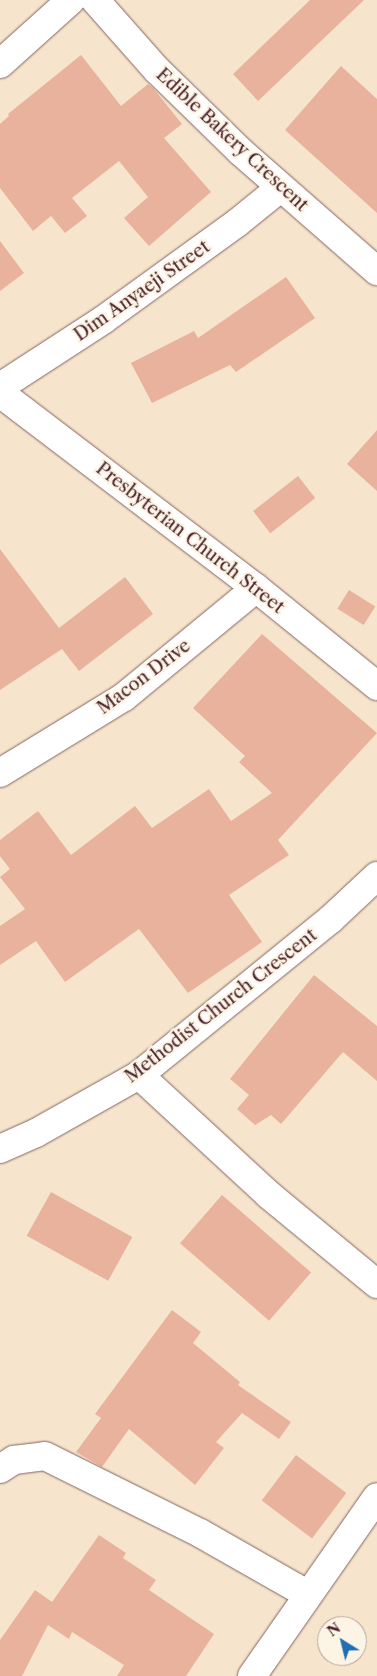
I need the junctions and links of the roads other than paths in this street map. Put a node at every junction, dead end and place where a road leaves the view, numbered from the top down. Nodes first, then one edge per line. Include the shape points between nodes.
1 (71, 0) edge
2 (95, 0) edge
3 (0, 64) edge
4 (280, 188) junction
5 (377, 270) edge
6 (0, 387) edge
7 (0, 393) edge
8 (256, 588) junction
9 (377, 686) edge
10 (0, 774) edge
11 (373, 888) edge
12 (139, 1075) junction
13 (0, 1149) edge
14 (377, 1284) edge
15 (7, 1464) edge
16 (377, 1497) edge
17 (307, 1594) junction
18 (252, 1676) edge

1 - 3 street
2 - 4 street, Edible Bakery Crescent via 157,70
4 - 5 street, Edible Bakery Crescent
4 - 6 street, Dim Anyaeji Street via 103,320
7 - 8 street, Presbyterian Church Street
8 - 9 street, Presbyterian Church Street
8 - 10 street, Macon Drive via 124,697
11 - 12 street, Methodist Church Crescent
12 - 13 street, Methodist Church Crescent via 36,1133
12 - 14 street via 269,1195
15 - 17 street via 45,1456 200,1533
16 - 17 street
17 - 18 street

